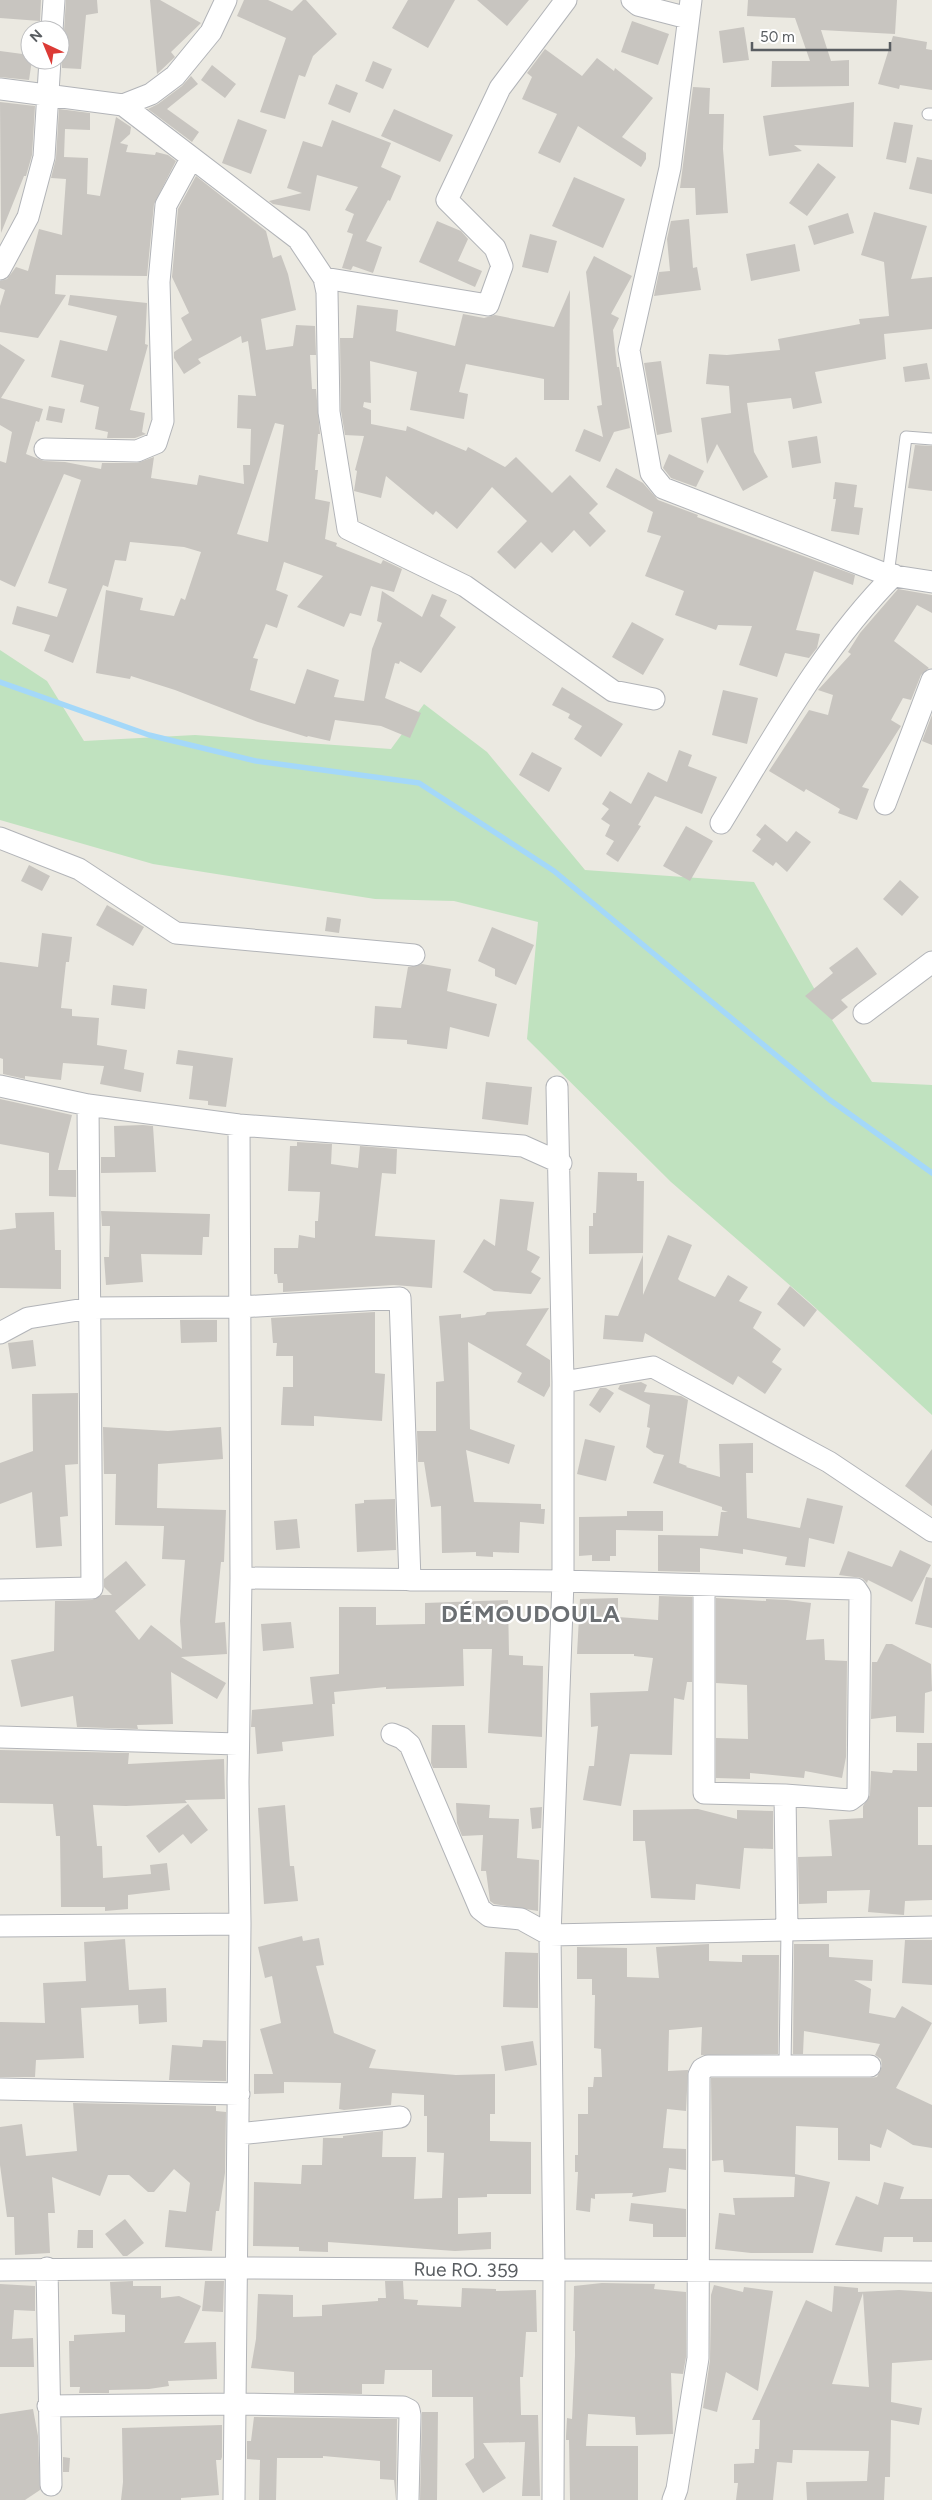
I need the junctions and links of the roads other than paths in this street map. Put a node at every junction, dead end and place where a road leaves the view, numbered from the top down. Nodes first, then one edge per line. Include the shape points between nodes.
1 (54, 0) edge
2 (226, 0) edge
3 (566, 0) edge
4 (632, 0) edge
5 (690, 9) edge
6 (53, 20) edge
7 (49, 70) edge
8 (0, 89) edge
9 (48, 95) junction
10 (123, 105) junction
11 (192, 159) junction
12 (0, 269) edge
13 (324, 278) junction
14 (932, 439) edge
15 (45, 449) dead end
16 (891, 575) junction
17 (932, 582) edge
18 (932, 680) edge
19 (654, 699) dead end
20 (885, 804) dead end
21 (721, 823) dead end
22 (0, 838) edge
23 (414, 955) dead end
24 (932, 962) edge
25 (864, 1013) dead end
26 (0, 1086) edge
27 (557, 1087) dead end
28 (88, 1105) junction
29 (239, 1125) junction
30 (561, 1163) junction
31 (91, 1308) junction
32 (240, 1308) junction
33 (0, 1333) edge
34 (564, 1382) junction
35 (932, 1531) edge
36 (241, 1578) junction
37 (410, 1580) junction
38 (563, 1581) junction
39 (704, 1586) junction
40 (0, 1590) edge
41 (392, 1734) dead end
42 (0, 1736) edge
43 (238, 1744) junction
44 (785, 1795) junction
45 (240, 1924) junction
46 (0, 1926) edge
47 (932, 1927) edge
48 (787, 1930) junction
49 (550, 1935) junction
50 (785, 2065) junction
51 (870, 2066) dead end
52 (0, 2088) edge
53 (238, 2094) junction
54 (400, 2117) dead end
55 (238, 2134) junction
56 (47, 2268) junction
57 (237, 2268) junction
58 (0, 2270) edge
59 (554, 2271) junction
60 (700, 2271) junction
61 (932, 2272) edge
62 (237, 2404) junction
63 (48, 2406) junction
64 (51, 2485) dead end
65 (234, 2500) edge
66 (408, 2500) edge
67 (552, 2500) edge
68 (673, 2500) edge

1 - 6 street
2 - 10 street via 211,32 175,76 151,94
3 - 13 street via 500,88 447,200 495,248 502,266 488,305
4 - 5 street via 638,5
5 - 16 street via 670,168 629,350 651,473 663,488
7 - 9 street
8 - 9 street
9 - 10 street
9 - 12 street via 44,157 28,217
10 - 11 street
11 - 13 street via 298,239
11 - 15 street via 166,205 159,282 163,421 156,443 137,451
13 - 19 street via 329,412 348,529 466,586 613,691
14 - 16 lane via 906,437
16 - 17 street
16 - 21 street via 796,702
18 - 20 street
22 - 23 street via 79,869 176,933
24 - 25 street
26 - 28 street
27 - 30 street
28 - 29 street
28 - 31 street
29 - 30 street via 523,1146
29 - 32 street
30 - 34 street
31 - 32 street
31 - 33 street via 28,1318
31 - 40 street via 92,1588
32 - 36 street
32 - 37 street via 400,1298
34 - 35 street via 653,1367 829,1462
34 - 38 street
36 - 37 street
36 - 43 street
37 - 38 street
38 - 39 street
38 - 49 street
39 - 44 street via 702,1790 706,1794
39 - 44 street via 856,1589 860,1595 858,1794 850,1800
41 - 49 street via 410,1745 480,1909 489,1916 521,1919
42 - 43 street
43 - 45 street
44 - 48 street
45 - 46 street
45 - 53 street
47 - 48 street
48 - 49 street
48 - 50 lane
49 - 59 street
50 - 51 street
50 - 60 street via 708,2066 699,2075
52 - 53 street
53 - 55 street
54 - 55 street
55 - 57 street
56 - 57 street, Rue RO. 359
56 - 58 street, Rue RO. 359
56 - 63 street
57 - 59 street, Rue RO. 359
57 - 62 street
59 - 60 street, Rue RO. 359
59 - 67 street
60 - 61 street, Rue RO. 359
60 - 68 street via 698,2358
62 - 63 street
62 - 65 street
62 - 66 street via 403,2407 409,2410
63 - 64 street

